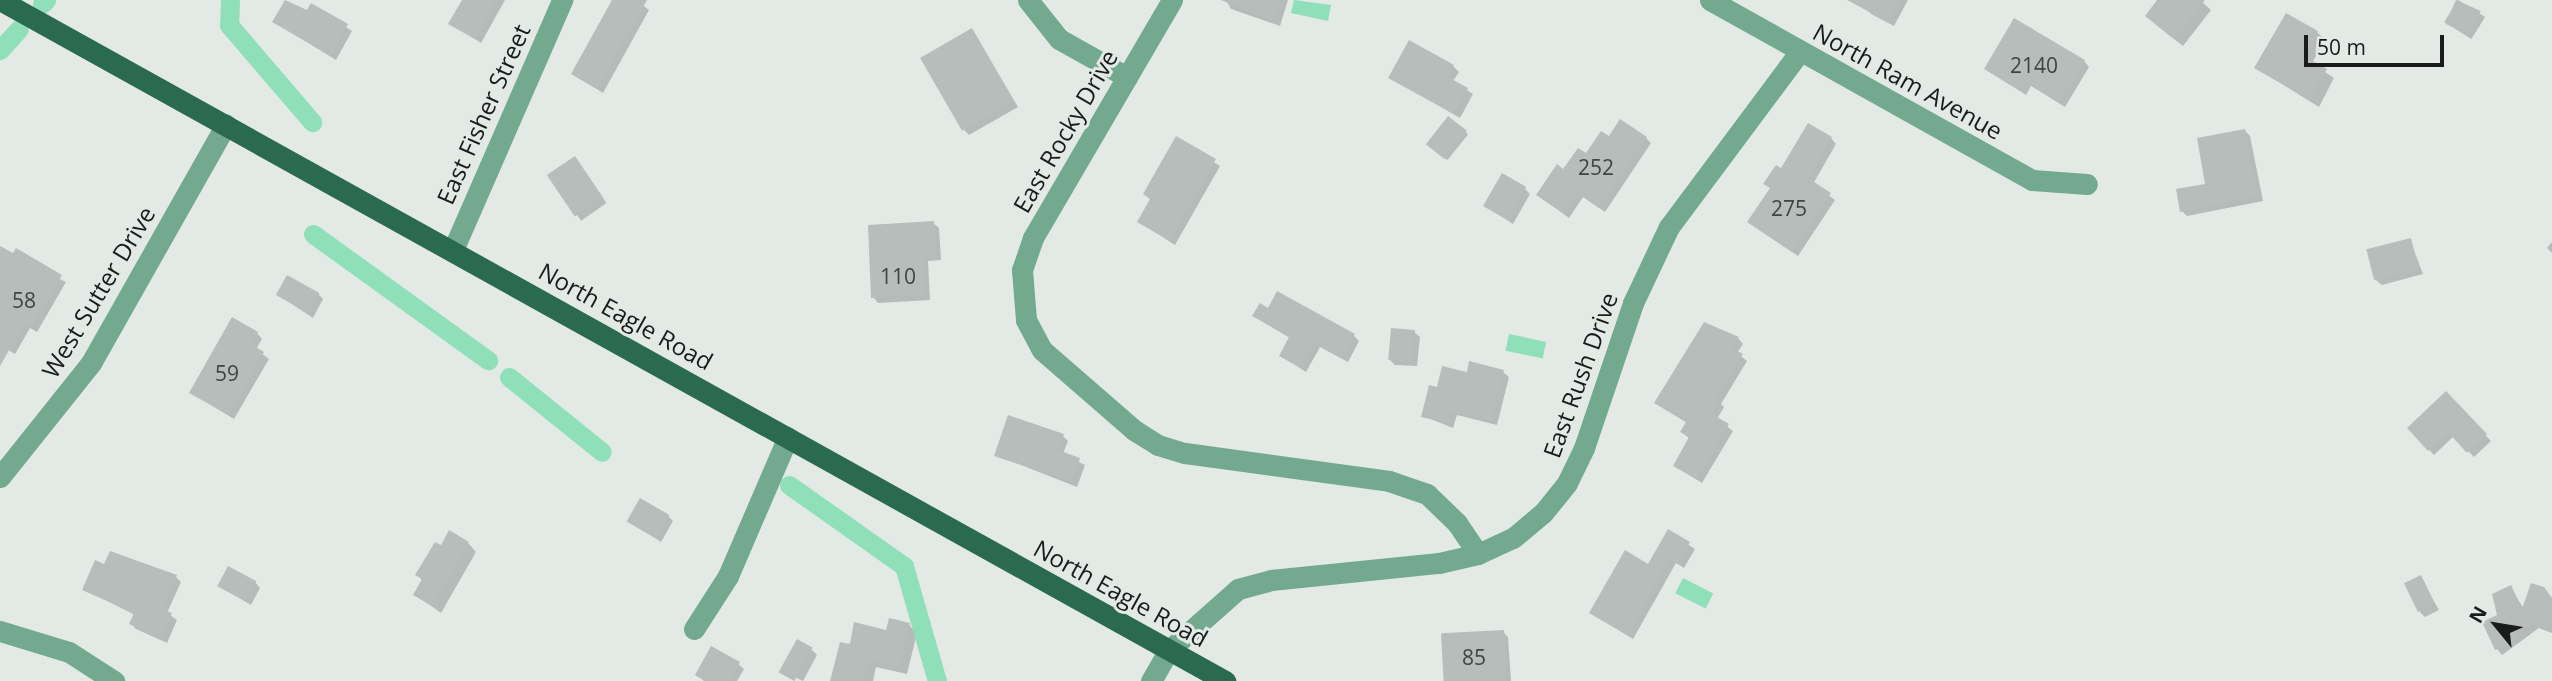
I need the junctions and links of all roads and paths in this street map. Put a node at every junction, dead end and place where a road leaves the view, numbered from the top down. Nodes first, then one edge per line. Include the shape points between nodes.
1 (0, 0) edge
2 (562, 0) edge
3 (1028, 0) edge
4 (1172, 0) edge
5 (1710, 0) edge
6 (1800, 51) junction
7 (1127, 77) junction
8 (226, 124) junction
9 (2087, 184) dead end
10 (453, 250) junction
11 (788, 437) junction
12 (0, 477) edge
13 (1478, 554) junction
14 (694, 629) dead end
15 (0, 631) edge
16 (1169, 650) junction
17 (114, 681) edge
18 (1151, 681) edge
19 (1225, 681) edge

1 - 8 main road, North Eagle Road
2 - 10 street, East Fisher Street
3 - 7 street via 1059,38
4 - 7 street, East Rocky Drive
5 - 6 street, North Ram Avenue
6 - 9 street, North Ram Avenue via 2032,180
6 - 13 street, East Rush Drive via 1705,174 1663,239 1633,303 1567,483 1523,530
7 - 13 street, East Rocky Drive via 1033,238 1022,270 1026,320 1042,350 1134,430 1158,445 1185,453 1389,481 1427,495 1457,523
8 - 10 main road, North Eagle Road
8 - 12 street, West Sutter Drive via 91,363
10 - 11 main road, North Eagle Road
11 - 14 street via 727,576
11 - 16 main road, North Eagle Road
13 - 16 street, East Rush Drive via 1439,563 1271,580 1238,589
15 - 17 street via 69,652
16 - 18 street, East Rush Drive
16 - 19 main road, North Eagle Road

